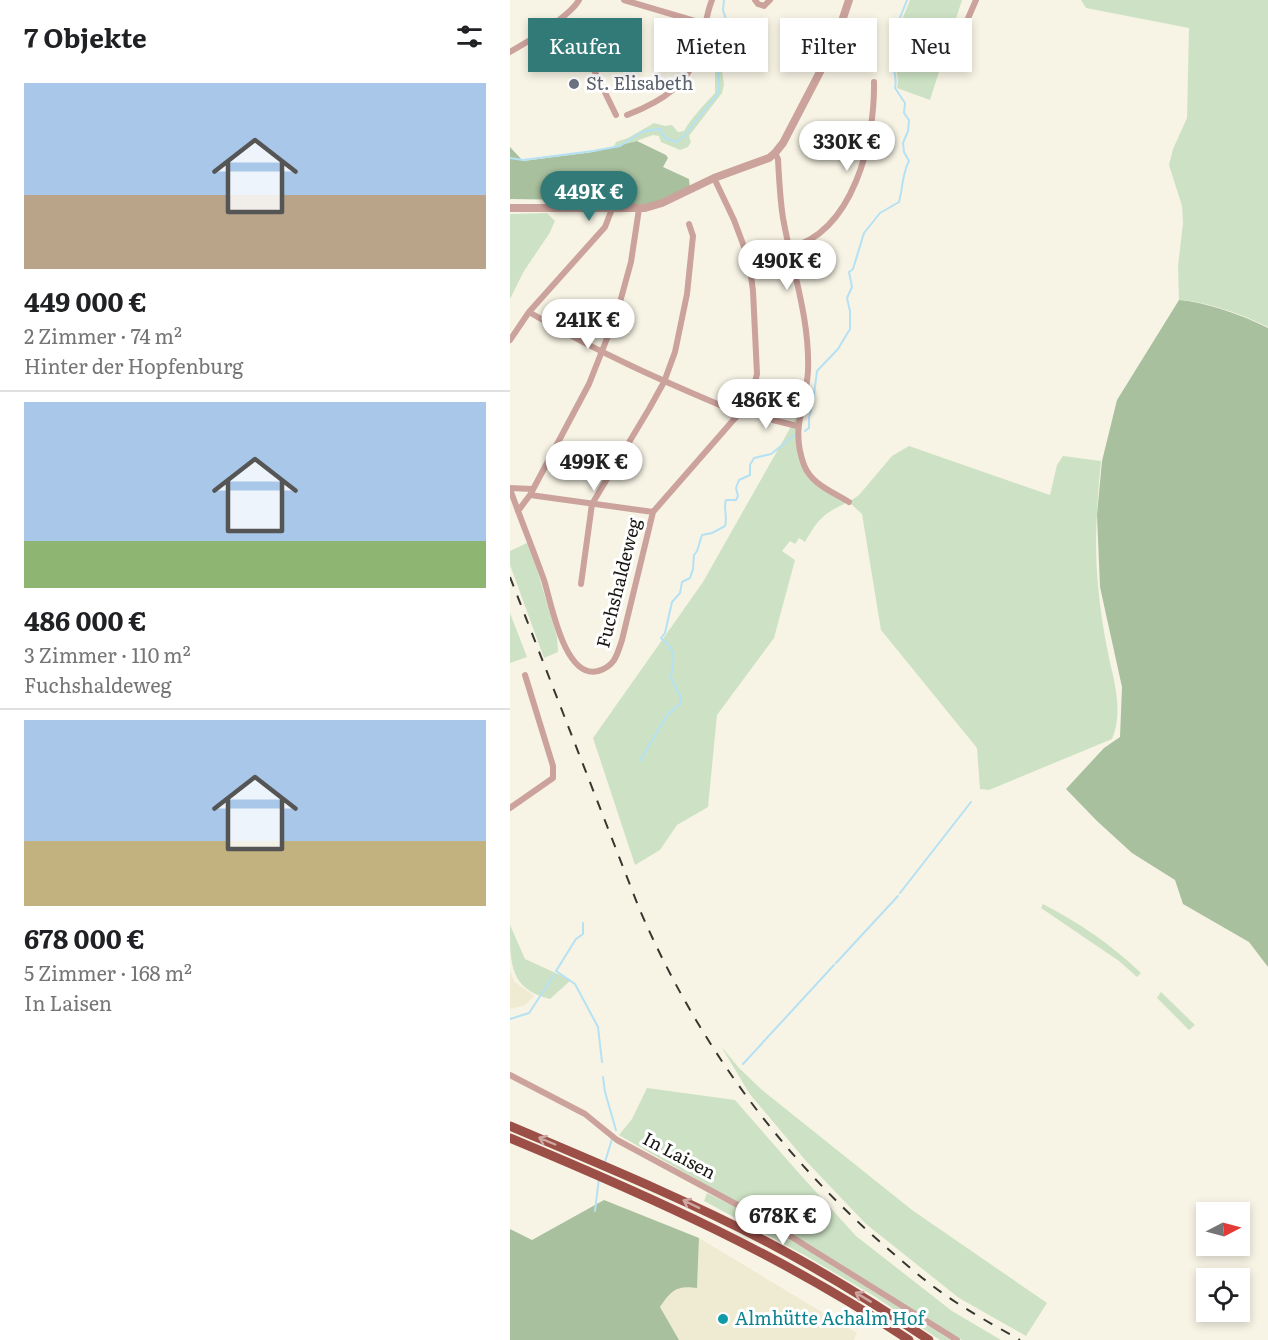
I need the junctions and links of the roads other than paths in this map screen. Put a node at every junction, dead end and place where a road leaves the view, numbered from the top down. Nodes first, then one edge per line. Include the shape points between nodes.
1 (579, 0) edge
2 (624, 0) edge
3 (712, 0) edge
4 (755, 0) edge
5 (770, 0) edge
6 (849, 0) edge
7 (976, 0) edge
8 (562, 18) edge
9 (685, 18) edge
10 (707, 18) edge
11 (968, 18) edge
12 (528, 40) edge
13 (510, 52) edge
14 (595, 72) edge
15 (689, 72) edge
16 (874, 82) dead end
17 (616, 115) dead end
18 (627, 115) dead end
19 (775, 153) junction
20 (714, 178) junction
21 (510, 208) edge
22 (612, 209) junction
23 (639, 209) junction
24 (689, 224) dead end
25 (789, 248) junction
26 (529, 312) junction
27 (510, 340) edge
28 (600, 352) junction
29 (664, 382) junction
30 (750, 401) junction
31 (739, 413) junction
32 (797, 426) junction
33 (510, 489) edge
34 (531, 492) junction
35 (849, 502) dead end
36 (592, 504) junction
37 (518, 510) junction
38 (652, 512) junction
39 (581, 584) dead end
40 (525, 675) dead end
41 (510, 808) edge
42 (510, 1075) edge
43 (510, 1126) edge
44 (510, 1138) edge
45 (909, 1340) edge
46 (929, 1340) edge
47 (957, 1340) edge

1 - 8 street
2 - 9 street
3 - 10 street
4 - 5 street via 764,6
6 - 19 street via 834,45
7 - 11 street
12 - 13 street
14 - 17 street
15 - 18 street via 666,97
16 - 25 street via 878,102 862,168 836,216 822,232
19 - 20 street via 759,163
19 - 25 street
20 - 23 street via 662,203
20 - 30 street, Fuchshaldeweg via 749,260 757,374
21 - 22 street
22 - 23 street
22 - 26 street via 605,227
23 - 28 street via 631,262
24 - 29 street via 693,236 687,294 675,352
25 - 32 street via 808,350
26 - 27 street
26 - 28 street
28 - 29 street
28 - 34 street via 589,384
29 - 31 street
29 - 36 street
30 - 31 street, Fuchshaldeweg
30 - 32 street via 773,420
31 - 38 street, Fuchshaldeweg
32 - 35 street via 805,468 818,484
33 - 34 street
33 - 37 street
34 - 36 street
34 - 37 street
36 - 38 street
36 - 39 street
37 - 38 street, Fuchshaldeweg via 559,636 573,659 595,672 615,661
40 - 41 street via 553,766 553,778
42 - 47 street, In Laisen via 585,1114 617,1140 758,1216
46 -> 43 highway via 803,1261 717,1216
44 - 45 highway via 686,1214 771,1256

